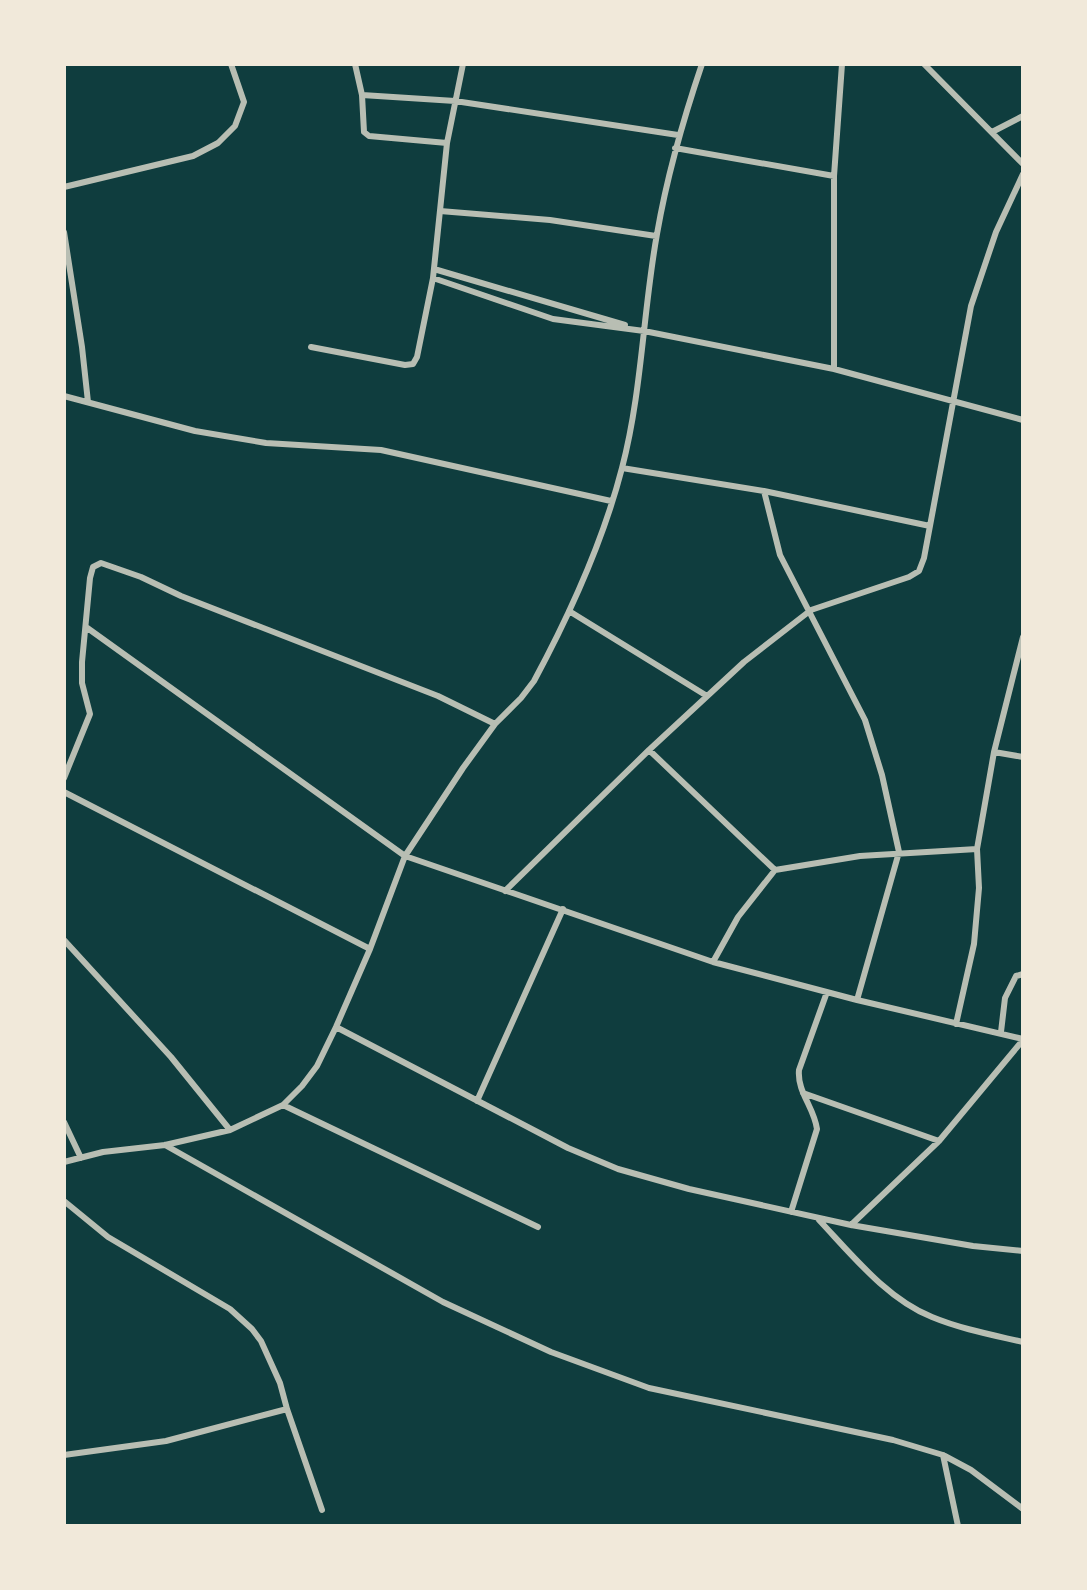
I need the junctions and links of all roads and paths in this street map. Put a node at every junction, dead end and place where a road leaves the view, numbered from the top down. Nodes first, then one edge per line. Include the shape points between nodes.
1 (231, 64) edge
2 (355, 64) edge
3 (463, 64) edge
4 (702, 64) edge
5 (842, 64) edge
6 (924, 64) edge
7 (362, 95) junction
8 (455, 101) junction
9 (1023, 116) edge
10 (992, 132) junction
11 (678, 135) junction
12 (447, 143) junction
13 (675, 148) junction
14 (1023, 164) edge
15 (1023, 174) edge
16 (834, 176) junction
17 (64, 187) edge
18 (440, 211) junction
19 (64, 232) edge
20 (656, 236) junction
21 (434, 269) junction
22 (433, 278) junction
23 (644, 331) junction
24 (311, 347) dead end
25 (834, 369) junction
26 (64, 396) edge
27 (956, 400) junction
28 (88, 402) junction
29 (1023, 420) edge
30 (622, 468) junction
31 (764, 491) junction
32 (611, 501) junction
33 (930, 526) junction
34 (811, 610) junction
35 (569, 611) junction
36 (86, 627) junction
37 (1023, 637) edge
38 (707, 696) junction
39 (495, 724) junction
40 (649, 750) junction
41 (994, 752) junction
42 (1023, 757) edge
43 (64, 778) edge
44 (64, 792) edge
45 (977, 849) junction
46 (899, 852) junction
47 (405, 856) junction
48 (775, 870) junction
49 (505, 891) junction
50 (563, 909) junction
51 (64, 940) edge
52 (370, 949) junction
53 (713, 962) junction
54 (1023, 974) edge
55 (827, 992) junction
56 (857, 1000) junction
57 (956, 1024) junction
58 (336, 1027) junction
59 (1001, 1032) junction
60 (1023, 1040) edge
61 (803, 1093) junction
62 (477, 1101) junction
63 (283, 1105) junction
64 (64, 1122) edge
65 (230, 1130) junction
66 (939, 1141) junction
67 (165, 1145) junction
68 (81, 1158) junction
69 (64, 1162) edge
70 (64, 1201) edge
71 (791, 1212) junction
72 (817, 1218) junction
73 (851, 1225) junction
74 (538, 1227) dead end
75 (1023, 1251) edge
76 (1023, 1342) edge
77 (287, 1409) junction
78 (64, 1455) edge
79 (943, 1455) junction
80 (1023, 1509) edge
81 (322, 1510) dead end
82 (958, 1526) edge

1 - 17 street via 244,102 235,126 218,143 193,156
2 - 7 street
3 - 8 street
4 - 11 street
5 - 16 street
6 - 10 street
7 - 8 street
7 - 12 street via 364,132 369,136
8 - 11 street
8 - 12 street
9 - 10 street
10 - 14 street
11 - 13 street
12 - 18 street
13 - 16 street
13 - 20 street
15 - 27 street via 971,306
16 - 25 street
18 - 20 street
18 - 21 street
19 - 28 street
20 - 23 street
21 - 22 street
21 - 23 street
22 - 23 street via 553,319
22 - 24 street via 413,364
23 - 25 street
23 - 30 street
25 - 27 street
26 - 28 street
27 - 29 street
27 - 33 street
28 - 32 street via 195,431 266,443 381,450
30 - 31 street
30 - 32 street
31 - 33 street
31 - 34 street via 780,555
32 - 35 street
33 - 34 street via 919,571
34 - 38 street
34 - 46 street via 871,737
35 - 38 street
35 - 39 street via 534,681
36 - 39 street via 93,567 101,563 438,696
36 - 43 street via 82,683 90,714
36 - 47 street
37 - 41 street
38 - 40 street
39 - 47 street
40 - 48 street
40 - 49 street
41 - 42 street
41 - 45 street
44 - 52 street
45 - 46 street
45 - 57 street via 974,944
46 - 48 street
46 - 56 street
47 - 49 street
47 - 52 street
48 - 53 street via 738,917
49 - 50 street
50 - 53 street
50 - 62 street
51 - 65 street
52 - 58 street
53 - 55 street
54 - 59 street via 1016,976 1005,998
55 - 56 street
55 - 61 street via 799,1070
56 - 57 street
57 - 59 street
58 - 62 street
58 - 63 street via 317,1066
59 - 60 street
60 - 66 street
61 - 66 street
61 - 71 street via 817,1129
62 - 71 street via 618,1169
63 - 65 street
63 - 74 street
64 - 68 street
65 - 67 street
66 - 73 street
67 - 68 street
67 - 79 street via 443,1302 551,1352 649,1388
68 - 69 street
70 - 77 street via 108,1237 241,1317 261,1341
71 - 72 street
72 - 73 street
72 - 76 street via 885,1286 929,1316
73 - 75 street
77 - 78 street via 166,1441
77 - 81 street
79 - 80 street
79 - 82 street

